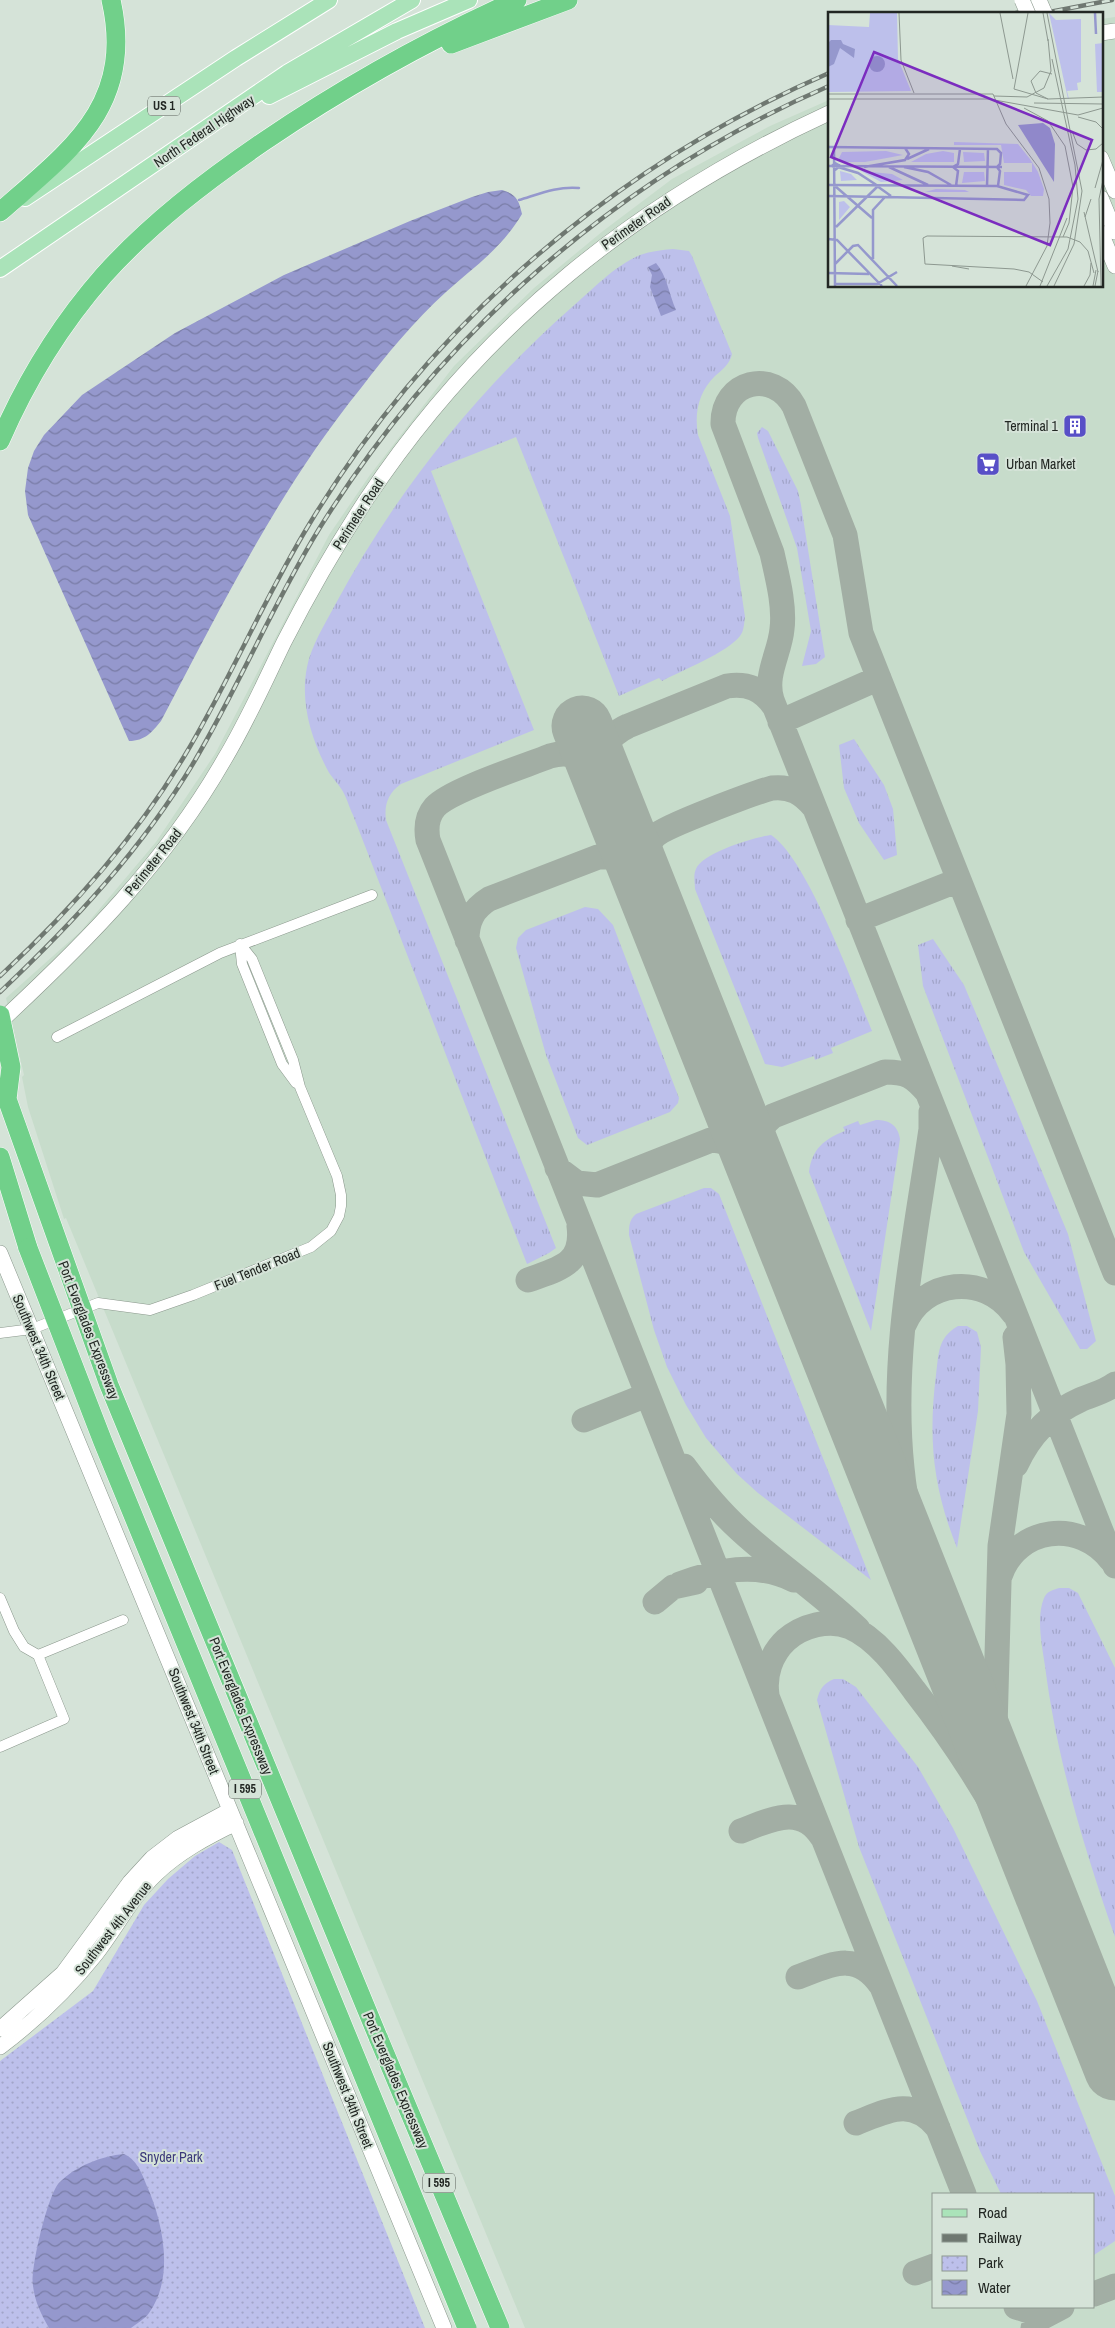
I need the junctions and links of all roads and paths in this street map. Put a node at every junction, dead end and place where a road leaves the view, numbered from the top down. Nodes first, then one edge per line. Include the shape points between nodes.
1 (112, 0) edge
2 (328, 0) edge
3 (412, 0) edge
4 (468, 0) edge
5 (517, 0) edge
6 (568, 0) edge
7 (1022, 0) edge
8 (1040, 0) edge
9 (1027, 12) edge
10 (1044, 12) edge
11 (1115, 31) edge
12 (1102, 33) edge
13 (350, 86) junction
14 (230, 114) junction
15 (828, 114) edge
16 (1102, 160) edge
17 (1113, 186) edge
18 (1102, 200) edge
19 (0, 214) edge
20 (1115, 232) edge
21 (1102, 235) edge
22 (1115, 266) edge
23 (0, 269) edge
24 (0, 441) edge
25 (372, 895) dead end
26 (240, 944) junction
27 (0, 1015) edge
28 (0, 1022) edge
29 (56, 1037) dead end
30 (0, 1077) edge
31 (7, 1099) junction
32 (0, 1156) edge
33 (0, 1178) edge
34 (28, 1248) junction
35 (0, 1253) edge
36 (32, 1329) junction
37 (0, 1333) edge
38 (0, 1598) edge
39 (123, 1620) dead end
40 (38, 1655) junction
41 (0, 1747) edge
42 (233, 1816) junction
43 (0, 2029) edge
44 (0, 2047) edge
45 (444, 2328) edge
46 (467, 2328) edge
47 (500, 2328) edge

1 - 19 highway via 117,24 117,49 105,100 91,126
2 - 19 main road, US 1
3 - 14 main road, North Federal Highway via 287,73
4 - 14 main road
5 - 13 highway via 436,38
6 - 13 highway
7 - 9 street, bridge
8 - 10 street, bridge
11 - 12 street
13 - 24 highway via 208,182 128,250 61,330 25,389
14 - 23 main road, North Federal Highway
15 - 28 street, Perimeter Road via 722,168 627,228 553,287 470,368 405,446 345,532 302,608 226,758 166,850 78,949
16 - 17 street
18 - 20 street
21 - 22 street
25 - 26 street
26 - 29 street
26 - 36 street, Fuel Tender Road via 252,959 340,1185 341,1206 331,1231 311,1246 150,1310 98,1303
27 - 31 highway, bridge via 10,1067
30 - 31 highway, Port Everglades Expressway / I 595
31 - 47 highway, Port Everglades Expressway / I 595, bridge via 109,1384
32 - 34 highway, Port Everglades Expressway / I 595
33 - 34 highway
34 - 46 highway, Port Everglades Expressway / I 595, bridge via 103,1442
35 - 36 street, Southwest 34th Street
36 - 37 street, Fuel Tender Road
36 - 42 street, Southwest 34th Street
38 - 40 street via 24,1647
39 - 40 street
40 - 41 street via 64,1719
42 - 43 street, Southwest 4th Avenue via 178,1838 152,1858 130,1882 63,1972
42 - 44 street, Southwest 4th Avenue via 155,1874 96,1954 71,1982
42 - 45 street, Southwest 34th Street

